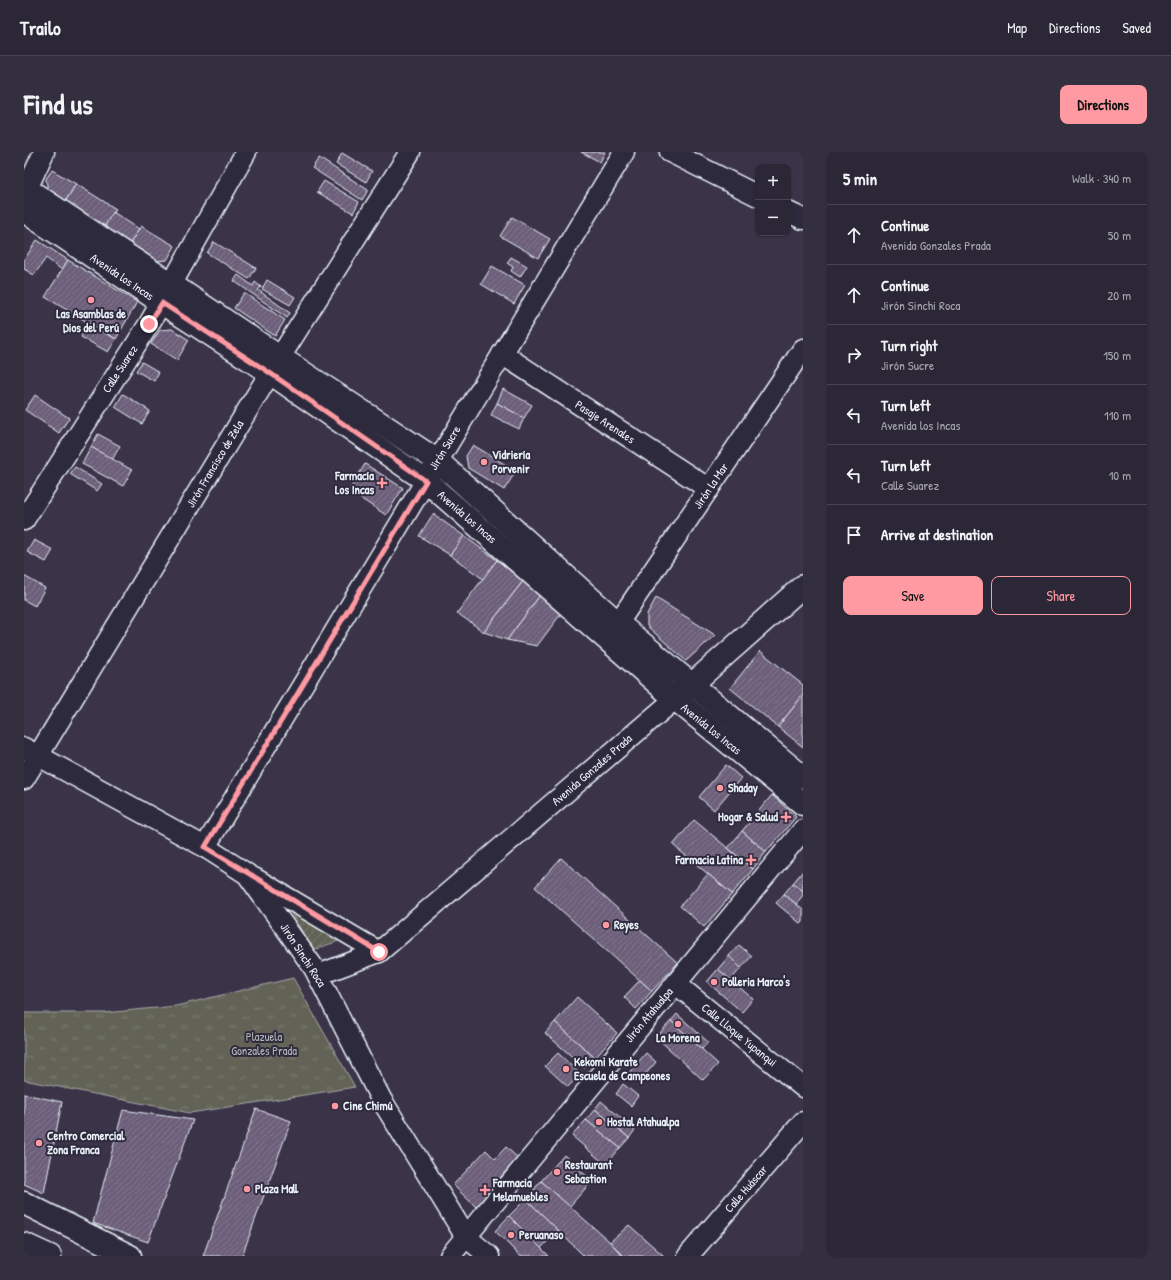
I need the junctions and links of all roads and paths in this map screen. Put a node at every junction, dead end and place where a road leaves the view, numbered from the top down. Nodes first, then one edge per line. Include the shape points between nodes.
1 (44, 152) edge
2 (246, 152) edge
3 (410, 152) edge
4 (624, 152) edge
5 (670, 152) edge
6 (25, 190) edge
7 (755, 194) edge
8 (24, 211) edge
9 (791, 213) edge
10 (803, 219) edge
11 (171, 284) junction
12 (162, 303) junction
13 (803, 349) edge
14 (502, 354) junction
15 (275, 366) junction
16 (438, 461) junction
17 (426, 481) junction
18 (709, 489) junction
19 (24, 520) edge
20 (803, 586) edge
21 (618, 623) junction
22 (692, 684) junction
23 (675, 699) junction
24 (31, 752) edge
25 (803, 777) edge
26 (24, 779) edge
27 (803, 804) edge
28 (803, 830) edge
29 (205, 847) junction
30 (247, 874) junction
31 (379, 952) junction
32 (318, 975) junction
33 (676, 984) junction
34 (803, 1087) edge
35 (803, 1122) edge
36 (24, 1203) edge
37 (466, 1237) junction
38 (24, 1244) edge
39 (50, 1256) edge
40 (130, 1256) edge
41 (450, 1256) edge
42 (488, 1256) edge
43 (688, 1256) edge

1 - 6 street
2 - 11 street, Calle Suarez
3 - 15 street, Jirón Francisco de Zela
4 - 14 street, Jirón Sucre
5 - 7 street
6 - 11 street, Avenida los Incas
8 - 12 street, Avenida los Incas
9 - 10 street
11 - 12 street, Calle Suarez
11 - 15 street, Avenida los Incas
12 - 15 street, Avenida los Incas
12 - 19 street, Calle Suarez
13 - 18 street, Jirón la Mar
14 - 16 street, Jirón Sucre
14 - 18 street, Pasaje Arenales
15 - 16 street, Avenida los Incas
15 - 17 street, Avenida los Incas
15 - 24 street, Jirón Francisco de Zela
16 - 17 street, Jirón Sucre
16 - 21 street, Avenida los Incas
17 - 23 street, Avenida los Incas
17 - 29 street, Jirón Sucre
18 - 21 street, Jirón la Mar
20 - 22 street, Avenida Gonzales Prada
21 - 22 street, Avenida los Incas
22 - 23 street, Avenida Gonzales Prada
22 - 25 street, Avenida los Incas
23 - 27 street, Avenida los Incas
23 - 31 street, Avenida Gonzales Prada
24 - 26 street, Jirón Francisco de Zela
24 - 29 street, Jirón Sinchi Roca
28 - 33 street, Jirón Atahualpa
29 - 30 street, Jirón Sinchi Roca
30 - 31 street
30 - 32 street, Jirón Sinchi Roca
31 - 32 street, Avenida Gonzales Prada
32 - 37 street, Jirón Sinchi Roca via 381,1099
33 - 34 street, Calle Lloque Yupanqui
33 - 37 street, Jirón Atahualpa
35 - 43 street, Calle Huáscar
36 - 40 street
37 - 41 street, Jirón Atahualpa
37 - 42 street, Jirón Sinchi Roca
38 - 39 street

